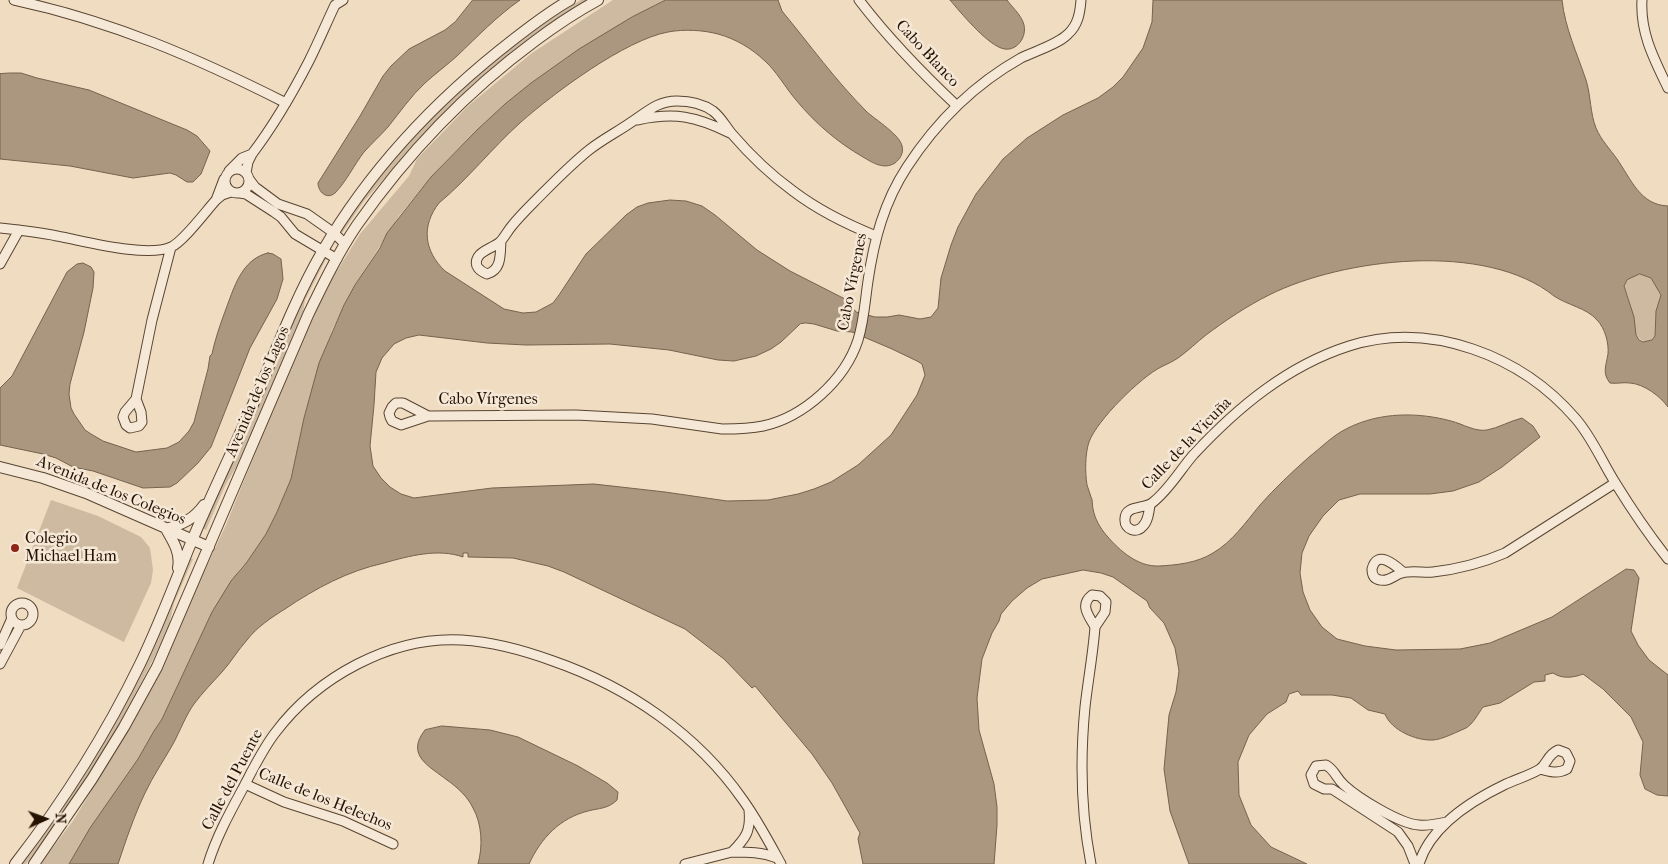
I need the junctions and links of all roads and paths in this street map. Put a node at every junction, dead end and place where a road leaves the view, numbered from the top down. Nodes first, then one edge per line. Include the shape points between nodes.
1 (14, 0) edge
2 (343, 0) edge
3 (570, 0) edge
4 (598, 0) edge
5 (859, 0) edge
6 (1081, 0) edge
7 (1642, 0) edge
8 (331, 2) edge
9 (1668, 88) edge
10 (286, 103) junction
11 (956, 105) junction
12 (634, 121) junction
13 (732, 134) junction
14 (252, 154) junction
15 (226, 175) junction
16 (247, 176) junction
17 (235, 192) junction
18 (216, 200) junction
19 (0, 228) edge
20 (18, 230) junction
21 (334, 233) junction
22 (876, 236) junction
23 (501, 241) dead end
24 (346, 244) junction
25 (171, 247) junction
26 (323, 251) junction
27 (337, 259) junction
28 (0, 264) edge
29 (136, 399) dead end
30 (428, 416) dead end
31 (0, 467) edge
32 (220, 478) junction
33 (1615, 483) junction
34 (1150, 505) dead end
35 (166, 529) junction
36 (192, 540) junction
37 (209, 547) junction
38 (1668, 559) edge
39 (1404, 572) dead end
40 (173, 588) junction
41 (12, 618) junction
42 (21, 625) junction
43 (1095, 627) dead end
44 (0, 645) edge
45 (0, 664) edge
46 (1540, 768) dead end
47 (1338, 778) junction
48 (245, 784) junction
49 (1332, 789) junction
50 (749, 810) junction
51 (1447, 822) junction
52 (1410, 824) junction
53 (1404, 839) junction
54 (393, 844) dead end
55 (732, 852) junction
56 (779, 861) edge
57 (15, 864) edge
58 (34, 864) edge
59 (208, 864) edge
60 (684, 864) edge
61 (1091, 864) edge
62 (1414, 864) edge
63 (1419, 864) edge

1 - 10 street via 53,8 148,40 221,70
2 - 8 street
3 - 21 street, Avenida de los Lagos via 492,56 420,123 384,164
4 - 24 street, Avenida de los Lagos via 517,55 462,102 392,178
5 - 11 street, Cabo Blanco via 896,46
6 - 11 street, Cabo Vírgenes via 1078,20 1068,35 1021,58
7 - 9 street via 1645,38
8 - 10 street via 310,60
10 - 14 street
11 - 22 street, Cabo Vírgenes via 907,168
12 - 13 street via 655,116 692,118
12 - 13 street via 661,104 688,102 714,111
12 - 23 street via 613,133 559,176
13 - 22 street via 794,192 832,216
14 - 15 street via 242,158
14 - 16 street
15 - 16 street via 240,169
15 - 17 street via 226,186
15 - 18 street
16 - 17 street via 248,186
16 - 21 street via 254,187 278,204 307,214
17 - 18 street
17 - 26 street via 246,194 274,212 295,234
18 - 25 street
19 - 20 street
20 - 25 street via 143,251
20 - 28 street
21 - 24 street
21 - 26 street, Avenida de los Lagos
22 - 30 street, Cabo Vírgenes via 857,341 850,357 838,376 815,399 784,418 764,426 722,429 652,419 576,414
24 - 27 street, Avenida de los Lagos
25 - 29 street
26 - 27 street
26 - 32 street, Avenida de los Lagos via 297,300
27 - 37 street, Avenida de los Lagos via 308,314
31 - 35 street, Avenida de los Colegios via 86,493
32 - 35 street via 192,518
32 - 36 street, Avenida de los Lagos
33 - 34 street, Calle de la Vicuña via 1593,442 1576,419 1559,401 1519,370 1473,348 1442,341 1400,338 1352,345 1287,374 1227,421
33 - 38 street, Calle de la Vicuña
33 - 39 street via 1506,553 1456,568
35 - 36 street, Avenida de los Colegios
35 - 40 street via 177,549 179,563
36 - 37 street, Avenida de los Colegios
36 - 40 street, Avenida de los Lagos
37 - 58 street, Avenida de los Lagos via 157,667 92,779
40 - 57 street, Avenida de los Lagos via 119,705 56,807
41 - 42 street
41 - 42 street via 11,611 16,604 30,605 34,611 33,618 28,624
41 - 44 street
42 - 45 street
43 - 61 street via 1082,751 1084,818
46 - 51 street via 1484,796
47 - 49 street
47 - 49 street via 1326,765 1316,766 1313,770 1314,784
47 - 52 street via 1358,795
48 - 50 street, Calle del Puente via 274,734 290,714 331,679 392,650 460,640 494,643 534,654 574,668 615,688 653,711 702,752
48 - 54 street, Calle de los Helechos via 292,805 343,820
48 - 59 street, Calle del Puente
49 - 53 street
50 - 55 street via 749,831
50 - 56 street, Calle del Puente
51 - 52 street
51 - 63 street via 1426,845
52 - 53 street
53 - 62 street
55 - 56 street via 768,854
55 - 60 street

